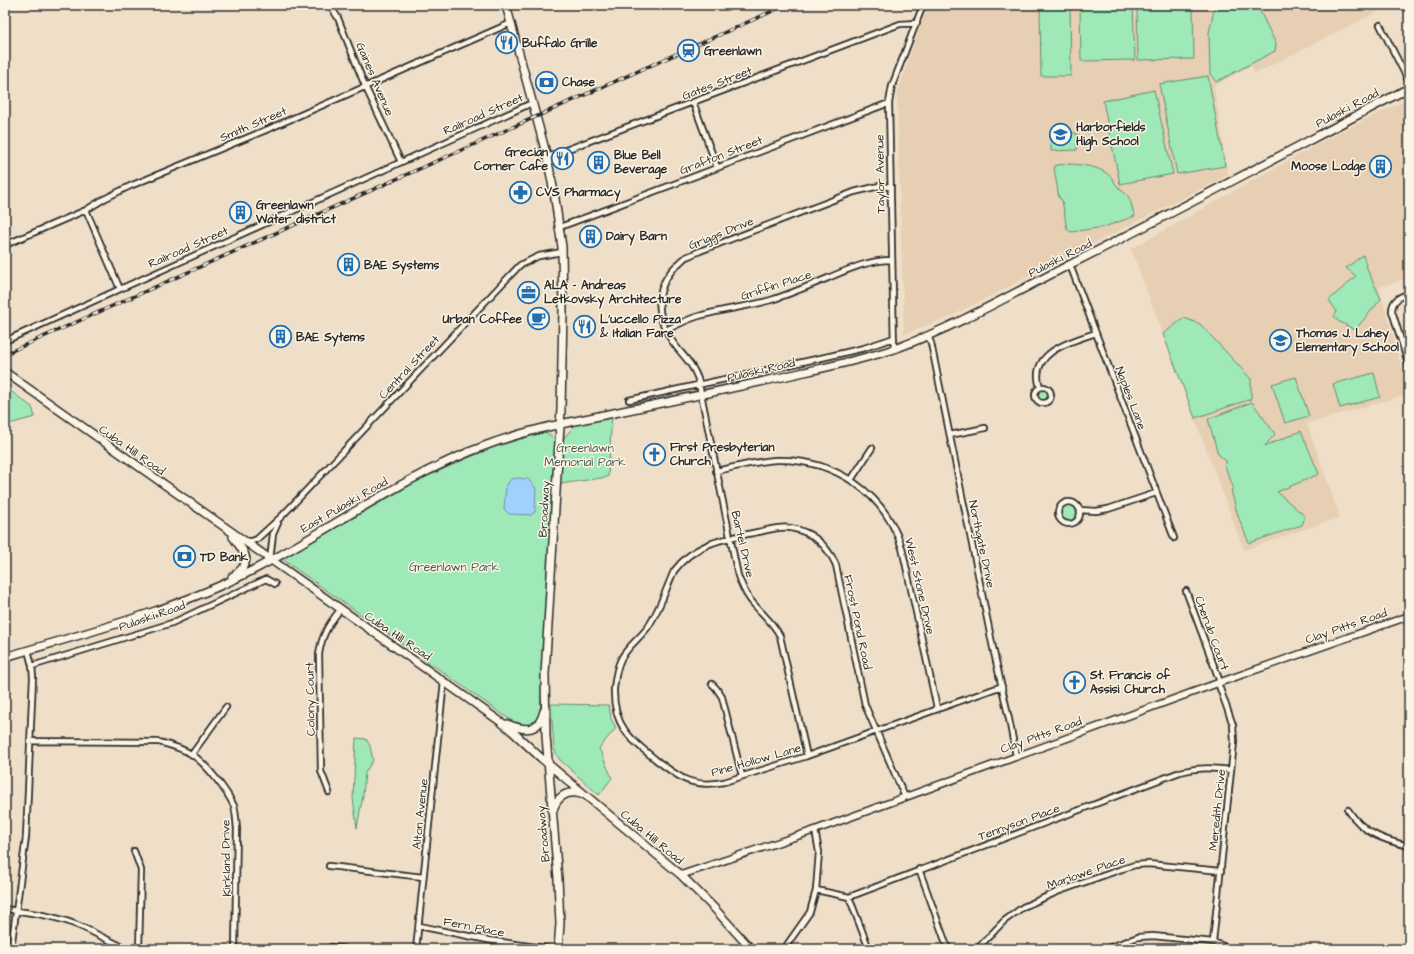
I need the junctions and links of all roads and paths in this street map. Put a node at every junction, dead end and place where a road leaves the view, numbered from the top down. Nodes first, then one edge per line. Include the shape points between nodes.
1 (330, 5) edge
2 (517, 5) edge
3 (923, 5) edge
4 (507, 6) edge
5 (511, 23) junction
6 (917, 23) junction
7 (1380, 25) dead end
8 (1409, 82) edge
9 (365, 86) junction
10 (1409, 88) edge
11 (532, 102) junction
12 (693, 102) junction
13 (889, 103) junction
14 (547, 157) junction
15 (400, 162) junction
16 (717, 167) junction
17 (890, 187) junction
18 (86, 210) junction
19 (560, 227) junction
20 (5, 246) edge
21 (562, 252) junction
22 (892, 260) junction
23 (1070, 265) junction
24 (120, 289) junction
25 (1409, 294) edge
26 (666, 330) junction
27 (1096, 333) junction
28 (928, 336) junction
29 (894, 338) junction
30 (5, 341) edge
31 (894, 349) junction
32 (1409, 366) edge
33 (5, 372) edge
34 (699, 384) junction
35 (1040, 387) dead end
36 (701, 395) junction
37 (629, 400) dead end
38 (561, 424) junction
39 (985, 428) dead end
40 (950, 435) junction
41 (872, 448) dead end
42 (716, 471) junction
43 (851, 480) junction
44 (1156, 493) junction
45 (1080, 510) junction
46 (282, 516) junction
47 (230, 532) junction
48 (730, 538) junction
49 (1174, 538) dead end
50 (242, 541) junction
51 (270, 560) junction
52 (275, 584) dead end
53 (216, 588) junction
54 (1186, 591) dead end
55 (340, 610) junction
56 (1409, 616) edge
57 (28, 650) junction
58 (5, 657) edge
59 (32, 666) junction
60 (444, 681) junction
61 (1219, 682) junction
62 (712, 684) dead end
63 (1002, 686) junction
64 (546, 699) junction
65 (226, 707) dead end
66 (937, 708) junction
67 (501, 722) junction
68 (876, 732) junction
69 (30, 741) junction
70 (192, 754) junction
71 (807, 756) junction
72 (1016, 756) junction
73 (548, 764) junction
74 (1231, 770) junction
75 (742, 776) junction
76 (329, 792) dead end
77 (585, 796) junction
78 (905, 797) junction
79 (1348, 810) dead end
80 (553, 817) junction
81 (815, 830) junction
82 (1409, 846) edge
83 (134, 851) dead end
84 (329, 866) dead end
85 (919, 869) junction
86 (1221, 871) junction
87 (681, 875) junction
88 (423, 877) junction
89 (816, 890) junction
90 (849, 897) junction
91 (5, 909) edge
92 (15, 910) junction
93 (419, 926) junction
94 (1213, 942) junction
95 (331, 947) dead end
96 (11, 949) edge
97 (129, 949) edge
98 (139, 949) edge
99 (235, 949) edge
100 (346, 949) edge
101 (416, 949) edge
102 (550, 949) edge
103 (558, 949) edge
104 (751, 949) edge
105 (784, 949) edge
106 (869, 949) edge
107 (948, 949) edge
108 (976, 949) edge
109 (1105, 949) edge
110 (1231, 949) edge

1 - 9 street, Gaines Avenue via 338,18
2 - 4 street
3 - 6 street, Taylor Avenue
4 - 5 main road, Broadway
5 - 9 street, Smith Street
5 - 11 main road, Broadway
6 - 12 street, Gates Street via 900,24
6 - 13 street, Taylor Avenue via 892,86
7 - 8 street
9 - 15 street, Gaines Avenue
9 - 18 street, Smith Street via 130,186
10 - 23 main road, Pulaski Road
11 - 14 main road, Broadway
11 - 15 street, Railroad Street
12 - 14 street, Gates Street
12 - 16 street
13 - 16 street, Grafton Street
13 - 17 street, Taylor Avenue
14 - 19 main road, Broadway
15 - 24 street, Railroad Street
16 - 19 street, Grafton Street
17 - 22 street, Taylor Avenue
17 - 26 street, Griggs Drive via 879,186 854,192 685,258 671,271 663,284 659,301 660,315
18 - 20 street, Smith Street
18 - 24 street
19 - 21 main road, Broadway
21 - 38 main road, Broadway
21 - 46 street, Central Street via 539,256 513,271
22 - 26 street, Griffin Place via 863,264 792,293 701,315
22 - 29 street, Taylor Avenue
23 - 27 street, Naples Lane
23 - 28 main road, Pulaski Road
24 - 30 street, Railroad Street
25 - 32 street via 1396,300 1392,305 1392,311
26 - 34 street, Griggs Drive via 691,364
27 - 35 street via 1062,345 1049,354 1038,372
27 - 44 street, Naples Lane
28 - 31 main road, Pulaski Road
28 - 40 street, Northgate Drive
29 - 31 street, Taylor Avenue
29 - 34 street via 864,348 736,378
31 - 36 main road, Pulaski Road via 861,359
33 - 47 main road, Cuba Hill Road
34 - 36 street, Griggs Drive
34 - 37 street
36 - 38 main road, East Pulaski Road
36 - 42 street, Bartel Drive
38 - 51 main road, East Pulaski Road via 510,437 444,462
38 - 64 main road, Broadway via 545,674
39 - 40 street
40 - 63 street, Northgate Drive
41 - 43 street
42 - 43 street, West Stone Drive via 759,462 789,460 821,466
42 - 48 street, Bartel Drive
43 - 66 street, West Stone Drive via 881,506 898,535
44 - 45 street via 1108,510
44 - 49 street, Naples Lane
45 - 45 street via 1076,504 1065,503 1060,507 1059,518 1064,523 1075,523 1080,518
46 - 50 street, Central Street via 257,538
46 - 51 street, Central Street via 272,534
47 - 50 main road, Cuba Hill Road
47 - 53 main road via 244,550 246,559 237,573
48 - 68 street, Frost Pond Road via 789,528 809,534 830,553 840,581 865,705
48 - 71 street, Bartel Drive via 738,576 744,589 750,600 769,618 780,636
48 - 75 street, Pine Hollow Lane via 696,550 680,563 674,572 648,627 629,647 621,660 615,677 615,711 621,725 642,749 690,782 711,784
50 - 51 main road, Cuba Hill Road
51 - 53 main road, East Pulaski Road
51 - 55 main road, Cuba Hill Road
52 - 59 street, Pulaski Road via 266,580 172,623
53 - 57 main road, East Pulaski Road via 155,611
54 - 61 street, Cherub Court
55 - 60 main road, Cuba Hill Road
55 - 76 street, Colony Court via 326,630 319,654 321,771
56 - 61 street, Clay Pitts Road
57 - 58 main road, East Pulaski Road
57 - 59 street
59 - 69 street
60 - 67 main road, Cuba Hill Road
60 - 88 street, Alton Avenue
61 - 72 street, Clay Pitts Road
61 - 74 street, Meredith Drive via 1233,725
62 - 75 street via 722,697
63 - 66 street, Pine Hollow Lane
63 - 72 street, Northgate Drive
64 - 67 main road via 542,718 534,727 520,729
64 - 73 main road, Broadway
65 - 70 street
66 - 68 street, Pine Hollow Lane
67 - 73 main road, Cuba Hill Road
68 - 71 street, Pine Hollow Lane
68 - 78 street, Frost Pond Road
69 - 70 street, Kirkland Drive via 159,742
69 - 92 street via 26,837
70 - 99 street, Kirkland Drive via 213,775 227,793 234,808 238,828
71 - 75 street, Pine Hollow Lane
72 - 78 street, Clay Pitts Road
73 - 77 main road, Cuba Hill Road
73 - 80 main road, Broadway
74 - 85 street, Tennyson Place via 1196,768 1180,772
74 - 86 street, Meredith Drive
77 - 80 main road via 574,792 565,794 556,803
77 - 87 main road, Cuba Hill Road
78 - 81 street, Clay Pitts Road
79 - 82 street via 1354,820 1375,836
80 - 103 main road, Broadway via 560,917
81 - 87 street, Clay Pitts Road
81 - 89 street via 819,852
83 - 98 street via 140,870
84 - 88 street
85 - 90 street, Tennyson Place
85 - 107 street
86 - 94 street, Meredith Drive
86 - 108 street, Marlowe Place via 1148,864 1122,869 1022,907
87 - 104 main road, Cuba Hill Road
88 - 93 street, Alton Avenue
89 - 90 street
89 - 105 street via 810,912
90 - 106 street
91 - 92 street
92 - 96 street
92 - 97 street via 66,921
93 - 101 street, Alton Avenue
93 - 102 street, Fern Place
94 - 109 street via 1153,936 1138,937
94 - 110 street
95 - 100 street

